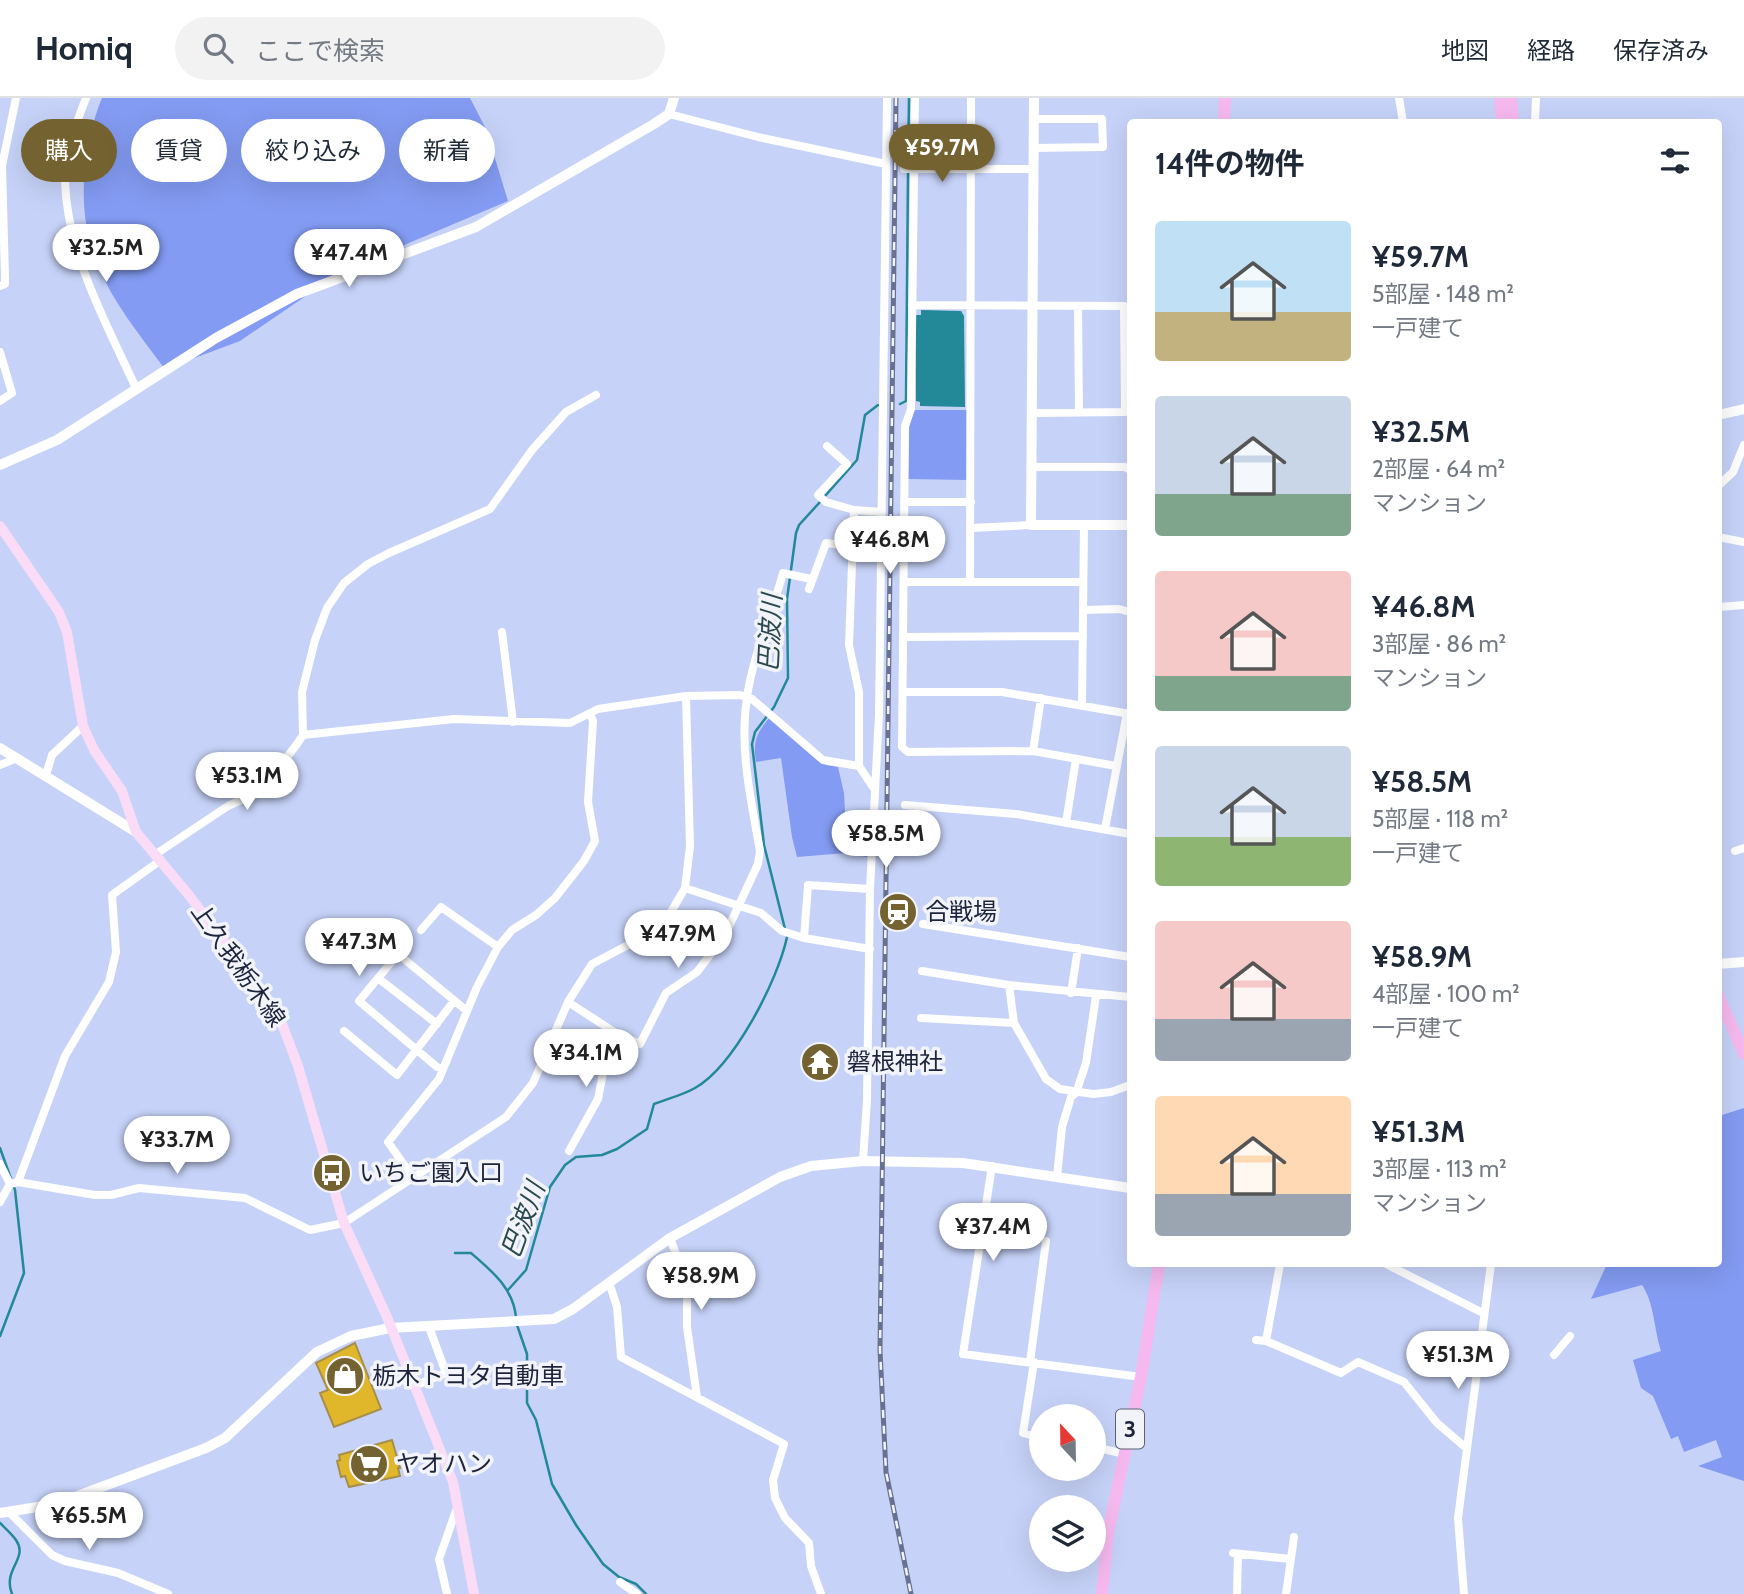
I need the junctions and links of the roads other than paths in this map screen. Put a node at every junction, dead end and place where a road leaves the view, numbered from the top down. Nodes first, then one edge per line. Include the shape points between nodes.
1 (16, 98) edge
2 (86, 98) edge
3 (674, 98) edge
4 (887, 98) edge
5 (915, 98) edge
6 (971, 98) edge
7 (1034, 98) edge
8 (1224, 98) edge
9 (1399, 98) edge
10 (1500, 98) edge
11 (1511, 98) edge
12 (1536, 98) edge
13 (669, 114) junction
14 (1034, 119) junction
15 (1224, 119) edge
16 (1402, 119) edge
17 (1502, 119) edge
18 (1513, 119) edge
19 (1535, 119) edge
20 (1033, 148) junction
21 (886, 164) junction
22 (1, 167) edge
23 (909, 169) junction
24 (1032, 169) junction
25 (971, 170) junction
26 (0, 286) edge
27 (912, 305) junction
28 (971, 306) junction
29 (1032, 306) junction
30 (1078, 306) junction
31 (0, 352) edge
32 (1127, 356) edge
33 (136, 388) junction
34 (596, 395) dead end
35 (0, 401) edge
36 (1744, 409) edge
37 (1079, 412) junction
38 (1032, 413) junction
39 (1722, 414) edge
40 (1744, 445) edge
41 (827, 446) dead end
42 (0, 465) edge
43 (1032, 467) junction
44 (1127, 468) edge
45 (1722, 482) edge
46 (904, 502) junction
47 (971, 502) junction
48 (854, 510) junction
49 (882, 512) junction
50 (1031, 525) junction
51 (1084, 525) junction
52 (1127, 525) edge
53 (0, 526) edge
54 (971, 528) junction
55 (1722, 538) edge
56 (1744, 542) edge
57 (850, 546) junction
58 (905, 582) junction
59 (970, 582) junction
60 (1083, 582) junction
61 (1744, 606) edge
62 (1722, 607) edge
63 (1083, 610) junction
64 (1127, 611) edge
65 (502, 632) dead end
66 (1083, 636) junction
67 (904, 637) junction
68 (903, 692) junction
69 (686, 696) junction
70 (747, 696) junction
71 (1041, 698) junction
72 (1082, 704) junction
73 (1127, 713) edge
74 (590, 714) junction
75 (1127, 721) edge
76 (513, 722) junction
77 (83, 726) junction
78 (303, 735) junction
79 (0, 748) edge
80 (1033, 751) junction
81 (17, 758) junction
82 (1076, 759) junction
83 (0, 765) edge
84 (859, 766) junction
85 (1116, 766) junction
86 (46, 775) junction
87 (876, 790) junction
88 (905, 805) dead end
89 (1066, 823) junction
90 (1105, 829) junction
91 (136, 832) junction
92 (1127, 833) edge
93 (1744, 848) edge
94 (1734, 850) dead end
95 (158, 857) junction
96 (685, 888) junction
97 (870, 889) junction
98 (740, 906) junction
99 (923, 925) dead end
100 (421, 930) dead end
101 (804, 939) junction
102 (498, 947) junction
103 (1078, 948) junction
104 (870, 949) junction
105 (1127, 956) edge
106 (1744, 962) edge
107 (1722, 964) edge
108 (922, 971) dead end
109 (378, 978) junction
110 (1009, 985) junction
111 (1071, 993) junction
112 (1096, 996) junction
113 (1127, 997) edge
114 (454, 1001) junction
115 (568, 1002) junction
116 (1722, 1004) edge
117 (467, 1011) junction
118 (920, 1018) dead end
119 (1014, 1023) junction
120 (437, 1024) junction
121 (344, 1031) dead end
122 (619, 1035) junction
123 (416, 1049) junction
124 (1744, 1054) edge
125 (443, 1069) junction
126 (1127, 1086) edge
127 (1076, 1093) junction
128 (569, 1151) dead end
129 (863, 1161) junction
130 (0, 1164) edge
131 (992, 1166) junction
132 (412, 1176) junction
133 (1058, 1177) junction
134 (14, 1183) junction
135 (1127, 1188) edge
136 (0, 1202) edge
137 (344, 1223) junction
138 (670, 1238) junction
139 (1046, 1241) dead end
140 (1159, 1267) edge
141 (1279, 1267) edge
142 (1393, 1267) edge
143 (1491, 1267) edge
144 (609, 1282) junction
145 (1483, 1313) junction
146 (429, 1327) junction
147 (390, 1328) junction
148 (1570, 1336) dead end
149 (1256, 1340) dead end
150 (1266, 1341) junction
151 (1554, 1355) dead end
152 (1032, 1362) junction
153 (1141, 1377) junction
154 (414, 1386) junction
155 (697, 1397) junction
156 (1029, 1435) edge
157 (1465, 1447) junction
158 (1106, 1450) edge
159 (1125, 1454) junction
160 (458, 1505) junction
161 (5, 1513) edge
162 (1294, 1537) dead end
163 (1290, 1559) junction
164 (620, 1582) dead end
165 (157, 1592) edge
166 (168, 1594) edge
167 (447, 1594) edge
168 (474, 1594) edge
169 (637, 1594) edge
170 (821, 1594) edge
171 (1102, 1594) edge
172 (1237, 1594) edge
173 (1286, 1594) edge
174 (1464, 1594) edge

1 - 22 street
2 - 33 street via 67,165 69,221 84,270
3 - 13 street
4 - 21 street
5 - 23 street
6 - 25 street
7 - 14 street
8 - 15 main road
9 - 16 street
10 - 17 main road
11 - 18 main road
12 - 19 street
13 - 21 street
13 - 33 street via 476,227 297,294
14 - 20 street
14 - 20 street via 1102,119 1103,147
20 - 24 street
21 - 49 street
22 - 26 street via 5,284
23 - 25 street
23 - 27 street
24 - 25 street
24 - 29 street
25 - 28 street
27 - 28 street
27 - 46 street
28 - 29 street
28 - 47 street
29 - 30 street
29 - 38 street
30 - 32 street via 1124,306
30 - 37 street
31 - 35 street via 12,393
32 - 37 street via 1125,412
33 - 42 street via 57,440
34 - 78 street via 561,417 490,509 389,552 344,583 314,640 302,692
36 - 39 street
37 - 38 street
38 - 43 street
40 - 45 street via 1733,472
41 - 48 street via 847,464 818,495
43 - 44 street
43 - 50 street
46 - 47 street
46 - 58 street
47 - 54 street
48 - 49 street
48 - 57 street
49 - 87 street
50 - 51 street
50 - 54 street
51 - 52 street
51 - 60 street
53 - 77 main road, 上久我栃木線 via 59,612 67,632
54 - 59 street
55 - 56 street
57 - 70 street via 826,543 810,584 783,573
57 - 84 street via 849,645 859,692
58 - 59 street
58 - 67 street
59 - 60 street
60 - 63 street
61 - 62 street
63 - 64 street
63 - 66 street
65 - 76 street
66 - 67 street
66 - 72 street
67 - 68 street
68 - 71 street via 1002,692
68 - 80 street via 905,751
69 - 70 street
69 - 74 street
69 - 96 street via 690,846
70 - 84 street via 824,760
70 - 98 street via 744,754 760,851
71 - 72 street
71 - 80 street
72 - 73 street
74 - 76 street via 570,723
74 - 102 street via 588,802 595,841 555,898 512,930
75 - 85 street
76 - 78 street via 454,719
77 - 86 street via 52,755
77 - 91 main road, 上久我栃木線 via 122,791
78 - 95 street via 261,791 228,806
79 - 81 street
80 - 82 street
81 - 83 street
81 - 86 street
82 - 85 street
82 - 89 street
84 - 87 street
85 - 90 street
86 - 91 street
87 - 97 street
88 - 89 street
89 - 90 street
90 - 92 street
91 - 95 main road, 上久我栃木線
93 - 94 street
95 - 134 street via 112,895 116,951 108,982 65,1056
95 - 137 main road, 上久我栃木線 via 282,1024
96 - 98 street
96 - 115 street via 668,917 647,935 592,964
97 - 101 street via 808,885
97 - 104 street
98 - 101 street
98 - 122 street via 697,972 664,996 640,1044
99 - 103 street
100 - 102 street via 441,907
101 - 104 street
102 - 117 street
103 - 105 street
103 - 111 street
104 - 129 street
106 - 107 street
108 - 110 street
109 - 114 street via 398,954
109 - 120 street
109 - 123 street via 359,1001
110 - 111 street
110 - 119 street
111 - 112 street
112 - 113 street
112 - 127 street via 1086,1063
114 - 117 street
114 - 120 street
115 - 122 street
115 - 132 street via 533,1083 506,1117
116 - 124 main road
117 - 125 street
118 - 119 street
119 - 127 street via 1046,1079
120 - 123 street
121 - 123 street via 397,1075
122 - 128 street via 604,1068 598,1099
123 - 125 street
125 - 132 street via 428,1096 388,1142
126 - 127 street via 1111,1092
127 - 133 street via 1062,1126
129 - 131 street
129 - 138 street via 820,1164 791,1172
130 - 134 street
131 - 133 street
131 - 152 street via 963,1353
132 - 137 street
133 - 135 street
134 - 136 street
134 - 137 street via 95,1195 139,1188 214,1194 245,1198 310,1230
137 - 147 main road, 上久我栃木線
138 - 144 street
138 - 155 street via 687,1283 687,1327
139 - 152 street
140 - 153 main road, 3
141 - 150 street
142 - 145 street
143 - 145 street
144 - 146 street via 554,1318
144 - 155 street via 617,1307 621,1357
145 - 157 street
146 - 147 street
146 - 154 street via 450,1372
147 - 154 main road, 上久我栃木線
147 - 161 street via 351,1336 317,1352 225,1438 206,1448 56,1504
148 - 151 street
149 - 150 street
150 - 157 street via 1340,1373 1358,1362 1400,1380
152 - 153 street
152 - 156 street via 1023,1433
153 - 159 main road, 3
154 - 160 main road, 上久我栃木線
155 - 170 street via 784,1444 773,1480 775,1498 785,1518 809,1543
157 - 174 street via 1458,1518
158 - 159 street
159 - 171 main road, 3 via 1108,1533
160 - 167 street via 439,1559
160 - 168 main road, 上久我栃木線
161 - 165 street via 52,1556 118,1573
162 - 163 street
163 - 172 street via 1235,1554
163 - 173 street
164 - 169 street
165 - 166 street

